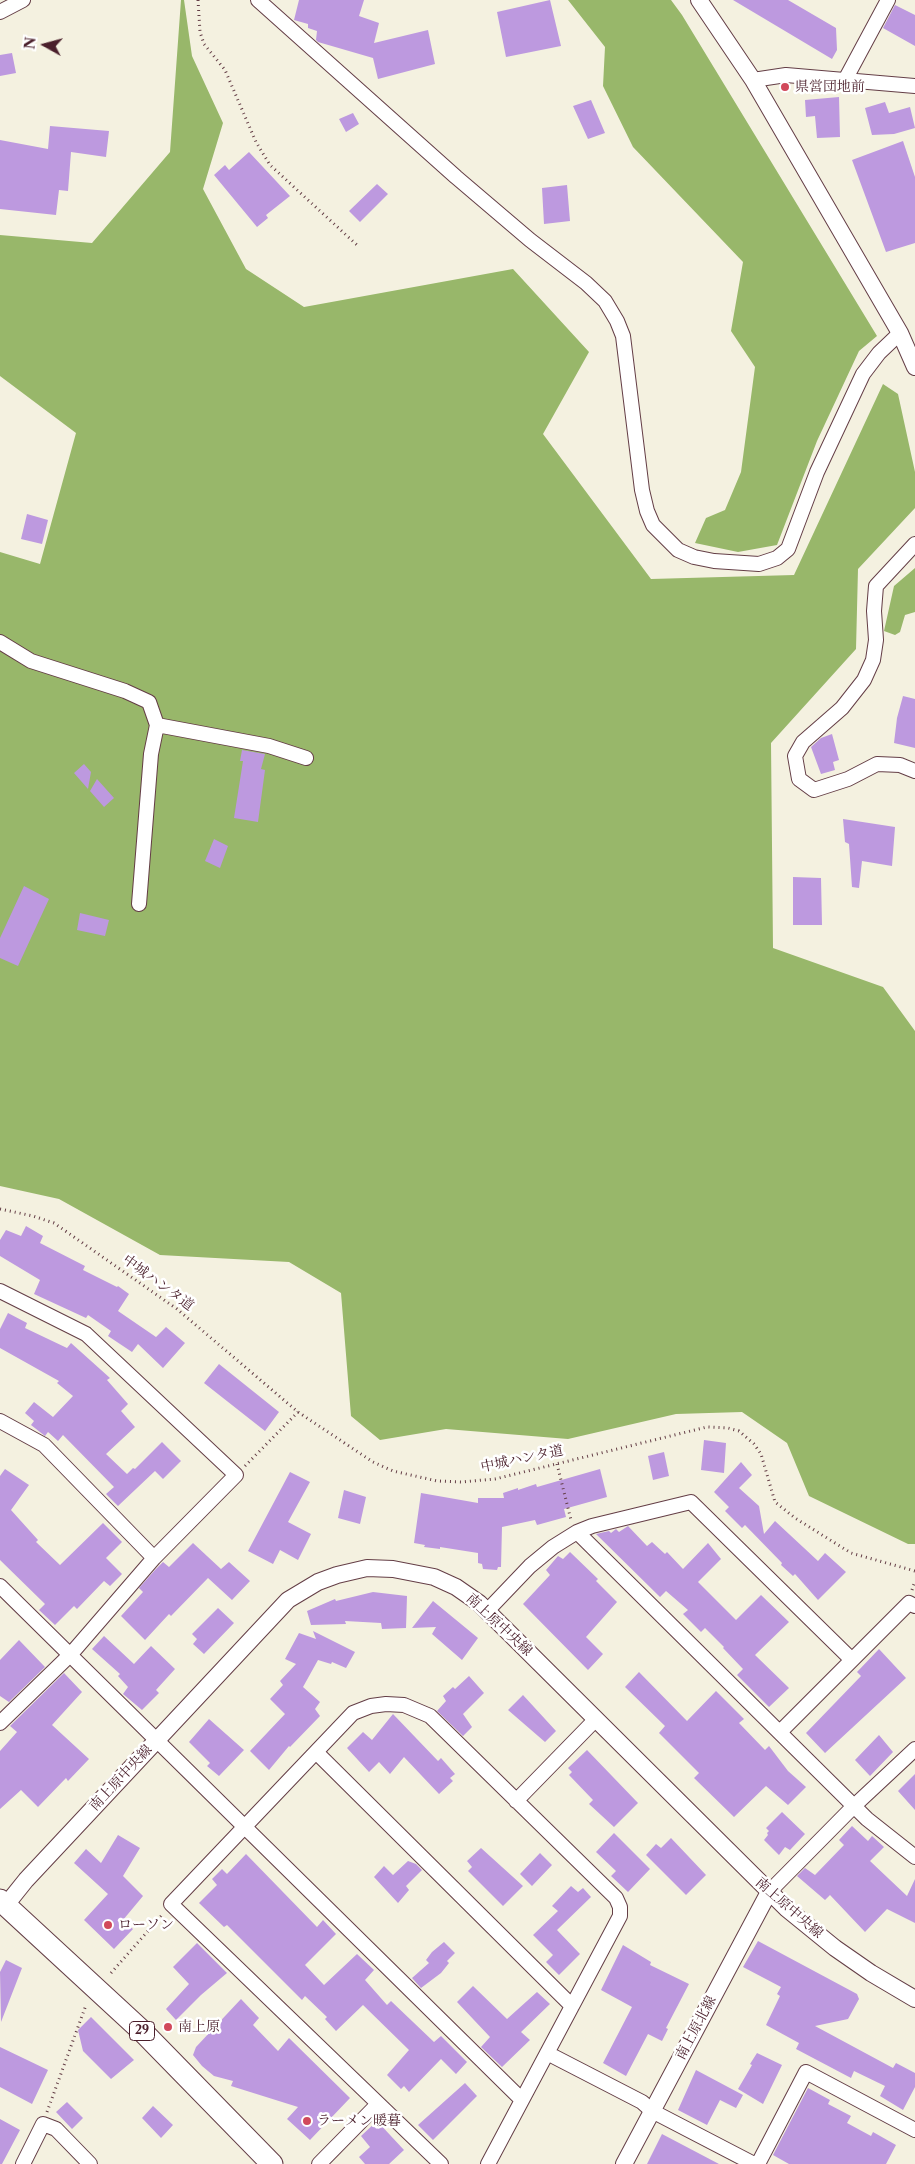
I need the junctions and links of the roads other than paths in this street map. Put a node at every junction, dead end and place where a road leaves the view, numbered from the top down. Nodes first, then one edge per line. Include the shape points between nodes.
1 (23, 0) edge
2 (258, 0) edge
3 (699, 0) edge
4 (888, 0) edge
5 (0, 12) edge
6 (754, 80) junction
7 (845, 80) junction
8 (915, 86) edge
9 (900, 333) junction
10 (915, 367) edge
11 (915, 544) edge
12 (0, 642) edge
13 (157, 725) junction
14 (306, 758) dead end
15 (915, 771) edge
16 (139, 904) dead end
17 (0, 1290) edge
18 (0, 1421) edge
19 (577, 1532) junction
20 (154, 1558) junction
21 (0, 1586) edge
22 (915, 1606) edge
23 (487, 1611) junction
24 (71, 1654) junction
25 (852, 1660) junction
26 (596, 1719) junction
27 (0, 1724) edge
28 (780, 1732) junction
29 (156, 1741) junction
30 (915, 1749) edge
31 (316, 1752) junction
32 (516, 1801) junction
33 (854, 1806) junction
34 (244, 1827) junction
35 (915, 1858) edge
36 (769, 1892) junction
37 (3, 1902) edge
38 (915, 1999) edge
39 (572, 2006) junction
40 (547, 2053) junction
41 (522, 2100) junction
42 (378, 2104) junction
43 (652, 2111) junction
44 (915, 2130) edge
45 (24, 2164) edge
46 (90, 2164) edge
47 (272, 2164) edge
48 (319, 2164) edge
49 (441, 2164) edge
50 (488, 2164) edge
51 (624, 2164) edge
52 (756, 2164) edge

1 - 5 street
2 - 9 street via 456,177 605,301 623,336 647,511 653,525 678,550 714,561 759,564 777,558 788,549 817,472 855,391 879,353
3 - 6 street
4 - 7 street
6 - 7 street via 786,75
6 - 9 street
7 - 8 street
9 - 10 street
11 - 15 street via 876,586 876,640 873,660 864,680 842,708 803,742 795,756 799,779 814,790 848,779 877,764 900,765
12 - 13 street via 30,661 125,691 149,702
13 - 14 street via 269,746
13 - 16 street via 151,754
17 - 20 street via 86,1334 236,1475
18 - 20 street via 44,1445
19 - 23 street via 530,1566
19 - 25 street via 691,1502
19 - 28 street
20 - 24 street
21 - 24 street
22 - 25 street via 909,1603
23 - 26 street, 南上原中央線
23 - 29 street, 南上原中央線 via 456,1587 408,1571 367,1568 318,1582 288,1600
24 - 27 street
24 - 29 street
25 - 28 street
26 - 32 street
26 - 36 street, 南上原中央線
28 - 33 street
29 - 34 street
29 - 37 street, 南上原中央線
30 - 33 street
31 - 32 street via 353,1713 371,1706 404,1705 430,1716
31 - 34 street
31 - 39 street
32 - 39 street via 616,1898 620,1906 620,1916
33 - 35 street
33 - 36 street
34 - 41 street
34 - 42 street via 171,1904
36 - 38 street, 南上原中央線 via 835,1948
36 - 43 street, 南上原北線
37 - 47 main road, 29 via 142,2031
39 - 40 street
40 - 41 street
40 - 43 street via 642,2102
41 - 50 street
42 - 48 street
42 - 49 street
43 - 51 street, 南上原北線
43 - 52 street
44 - 52 street via 806,2072
45 - 46 street via 43,2124 56,2129

